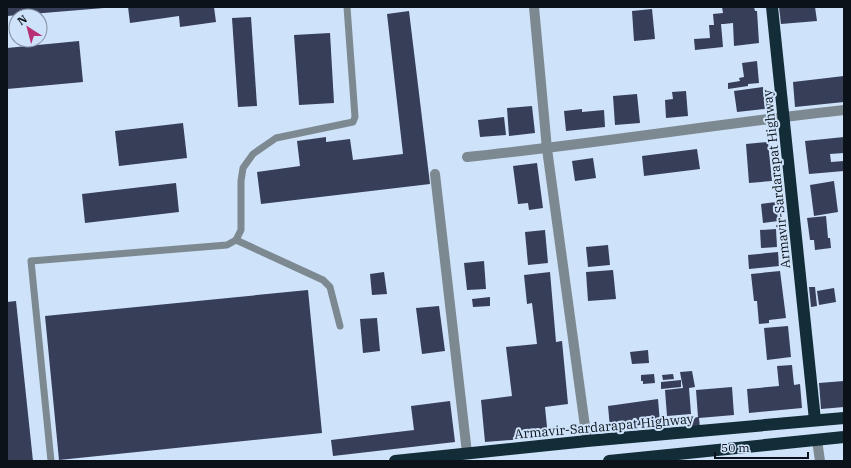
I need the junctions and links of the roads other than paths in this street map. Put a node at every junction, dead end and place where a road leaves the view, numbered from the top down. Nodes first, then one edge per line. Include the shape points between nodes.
1 (347, 7) edge
2 (534, 7) edge
3 (772, 7) edge
4 (844, 110) edge
5 (784, 117) junction
6 (547, 149) junction
7 (467, 157) dead end
8 (435, 174) dead end
9 (236, 240) junction
10 (340, 326) dead end
11 (844, 418) edge
12 (815, 420) junction
13 (844, 437) edge
14 (817, 440) junction
15 (587, 441) junction
16 (467, 453) junction
17 (51, 461) edge
18 (395, 461) edge
19 (609, 461) edge
20 (820, 461) edge

1 - 9 lane via 355,117 353,122 276,138 253,154 244,168 241,181 241,230
2 - 6 street
3 - 5 highway, Armavir-Sardarapat Highway
4 - 5 street
5 - 6 street
5 - 12 highway, Armavir-Sardarapat Highway
6 - 7 street
6 - 15 street
8 - 16 street
9 - 10 lane via 323,280 330,287
9 - 17 lane via 227,245 31,261
11 - 12 highway, Armavir-Sardarapat Highway
12 - 15 highway, Armavir-Sardarapat Highway
13 - 14 highway
14 - 19 highway
14 - 20 street
15 - 16 highway, Armavir-Sardarapat Highway
16 - 18 highway, Armavir-Sardarapat Highway

